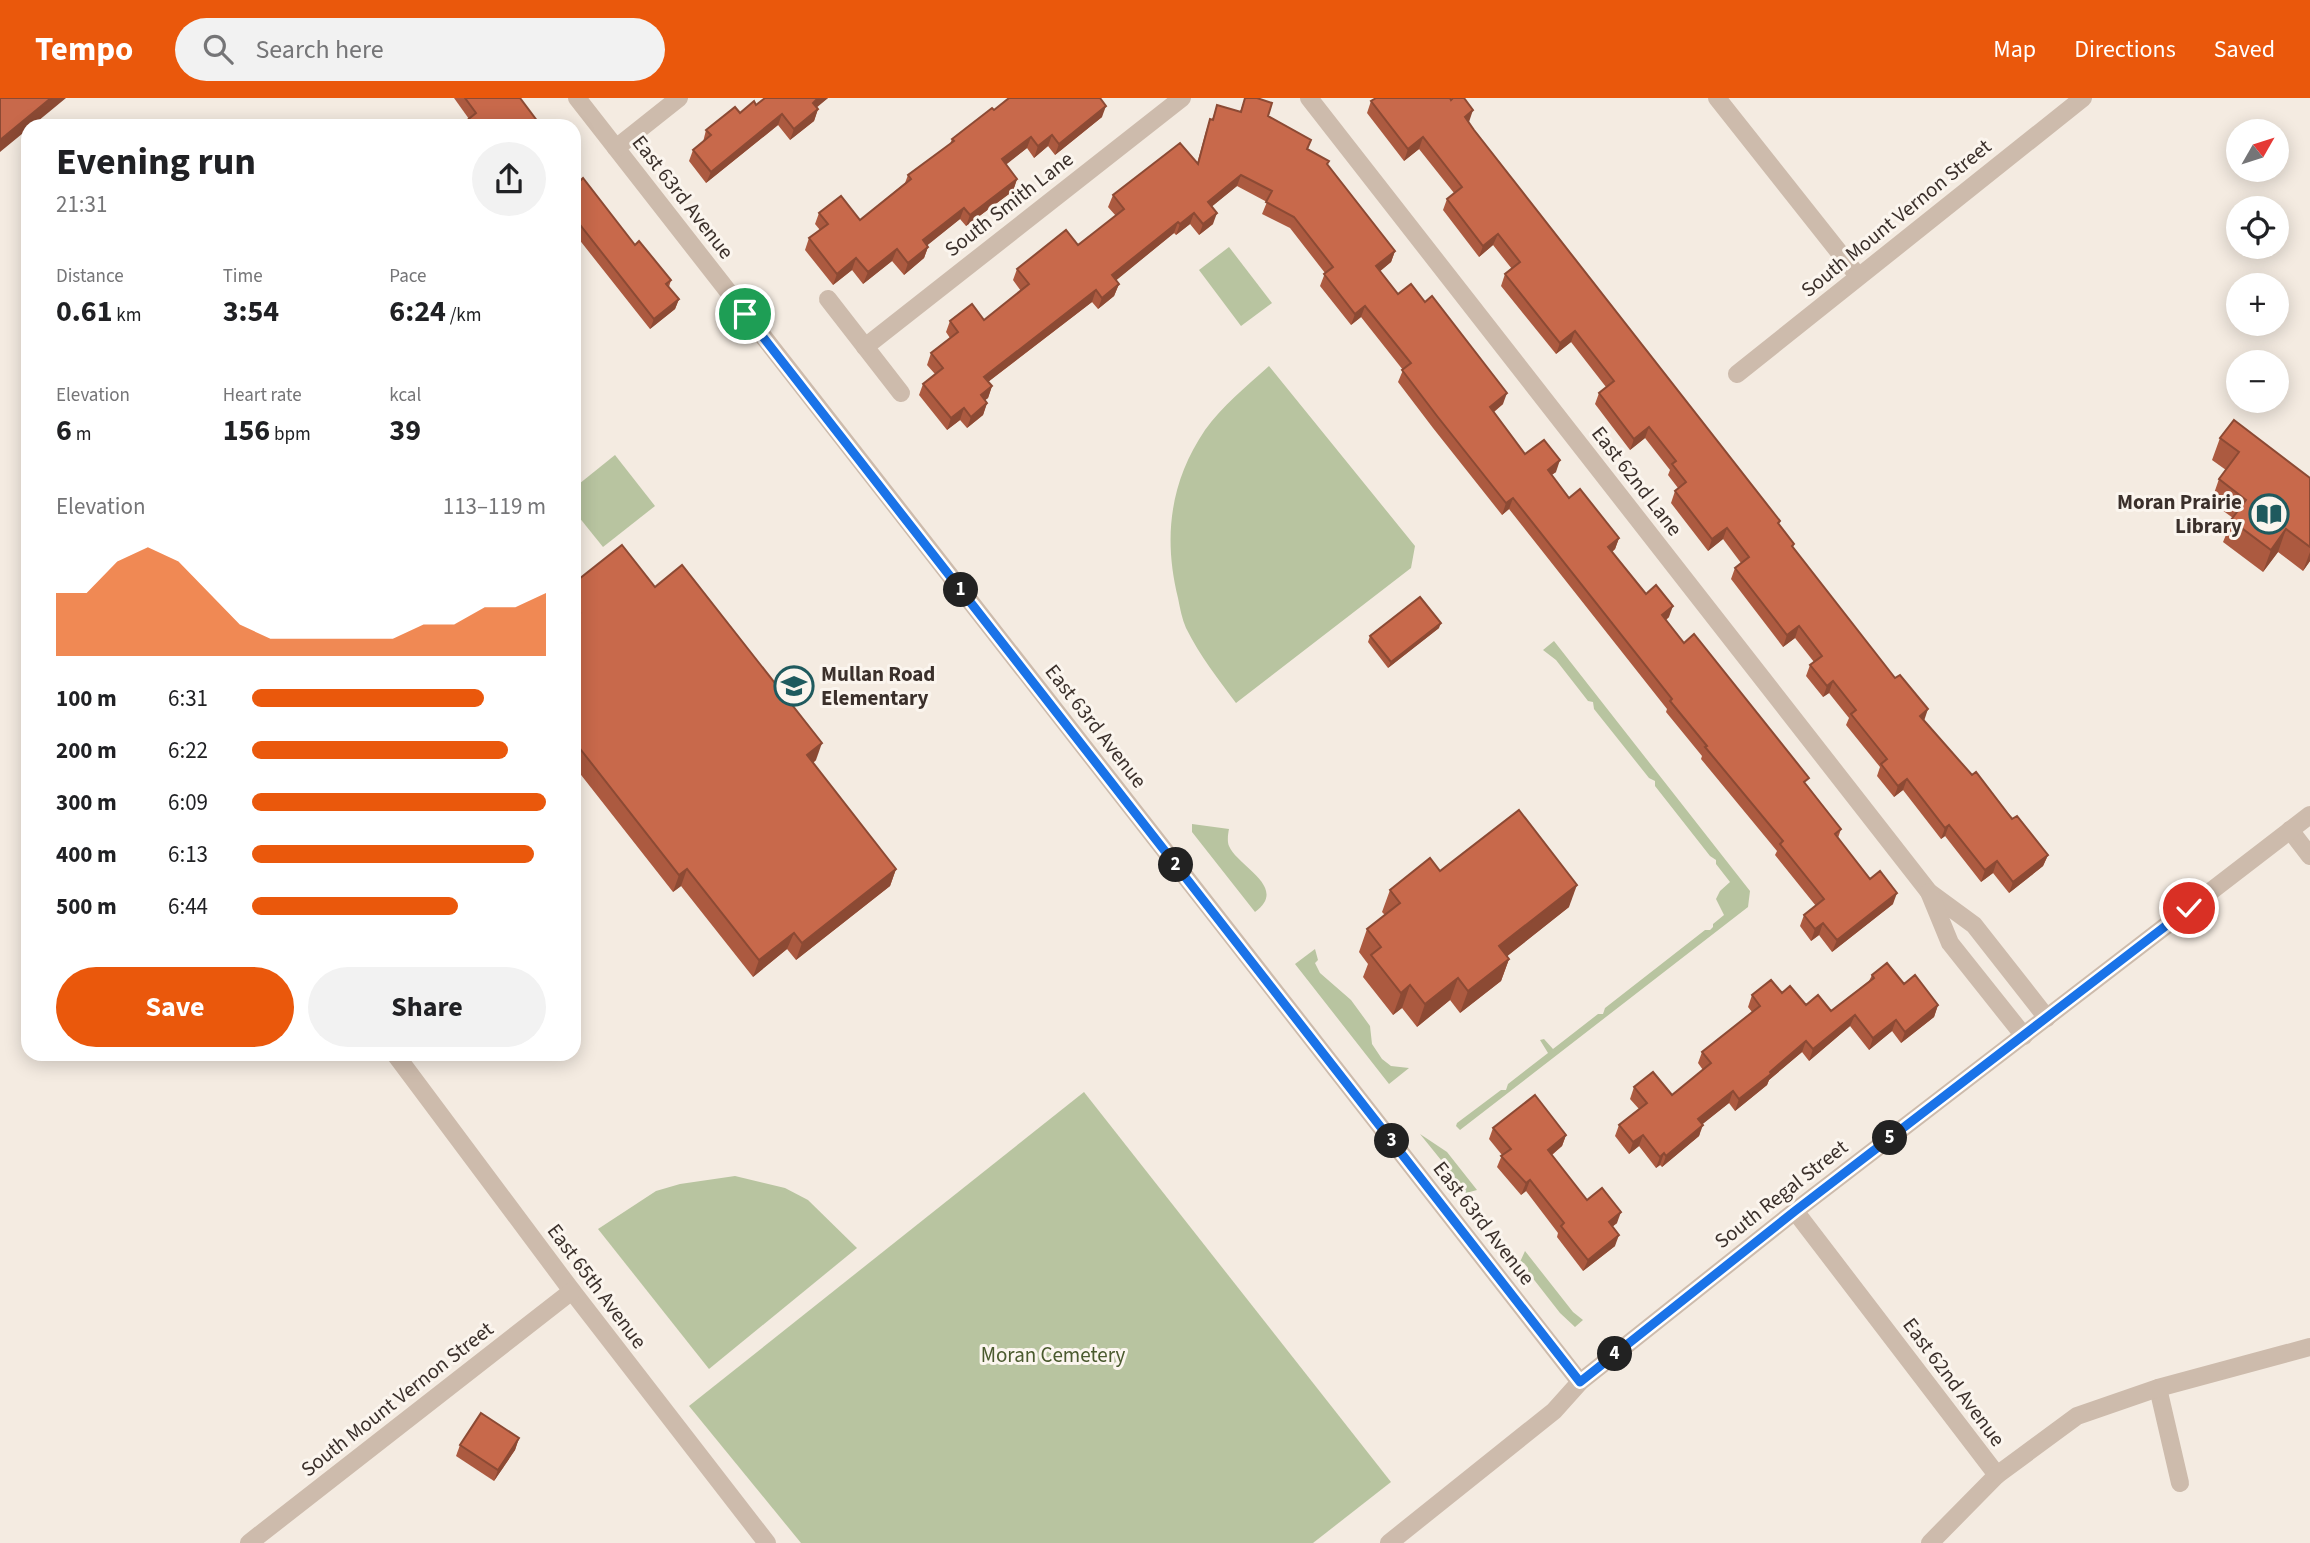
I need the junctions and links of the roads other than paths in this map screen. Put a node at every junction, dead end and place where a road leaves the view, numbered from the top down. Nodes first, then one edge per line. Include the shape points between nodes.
1 (577, 98) edge
2 (678, 98) edge
3 (1182, 98) edge
4 (1309, 98) edge
5 (1717, 98) edge
6 (2083, 98) edge
7 (616, 148) junction
8 (1858, 276) junction
9 (828, 299) dead end
10 (865, 347) junction
11 (1737, 374) dead end
12 (901, 393) dead end
13 (2310, 815) edge
14 (2290, 831) junction
15 (2310, 856) edge
16 (1929, 892) junction
17 (2047, 1018) junction
18 (2024, 1036) junction
19 (400, 1061) edge
20 (1795, 1211) junction
21 (572, 1291) junction
22 (2310, 1347) edge
23 (1580, 1382) junction
24 (2158, 1388) junction
25 (1997, 1475) junction
26 (2180, 1483) dead end
27 (249, 1543) edge
28 (767, 1543) edge
29 (1389, 1543) edge
30 (1930, 1543) edge

1 - 7 street, East 63rd Avenue
2 - 7 street
3 - 10 street, South Smith Lane
4 - 16 street, East 62nd Lane
5 - 8 street
6 - 8 street, South Mount Vernon Street
7 - 23 street, East 63rd Avenue
8 - 11 street, South Mount Vernon Street
9 - 10 street
10 - 12 street
13 - 14 street, South Regal Street
14 - 15 street
14 - 17 street, South Regal Street
16 - 17 street, East 62nd Lane via 1974,925
16 - 18 street, East 62nd Lane via 1950,943
17 - 18 street, South Regal Street
18 - 20 street, South Regal Street
19 - 21 street, East 65th Avenue
20 - 23 street, South Regal Street
20 - 25 street, East 62nd Avenue
21 - 27 street, South Mount Vernon Street
21 - 28 street, East 65th Avenue
22 - 24 street, East 62nd Avenue
23 - 29 street, South Regal Street via 1554,1411
24 - 25 street, East 62nd Avenue via 2077,1416
24 - 26 street
25 - 30 street

